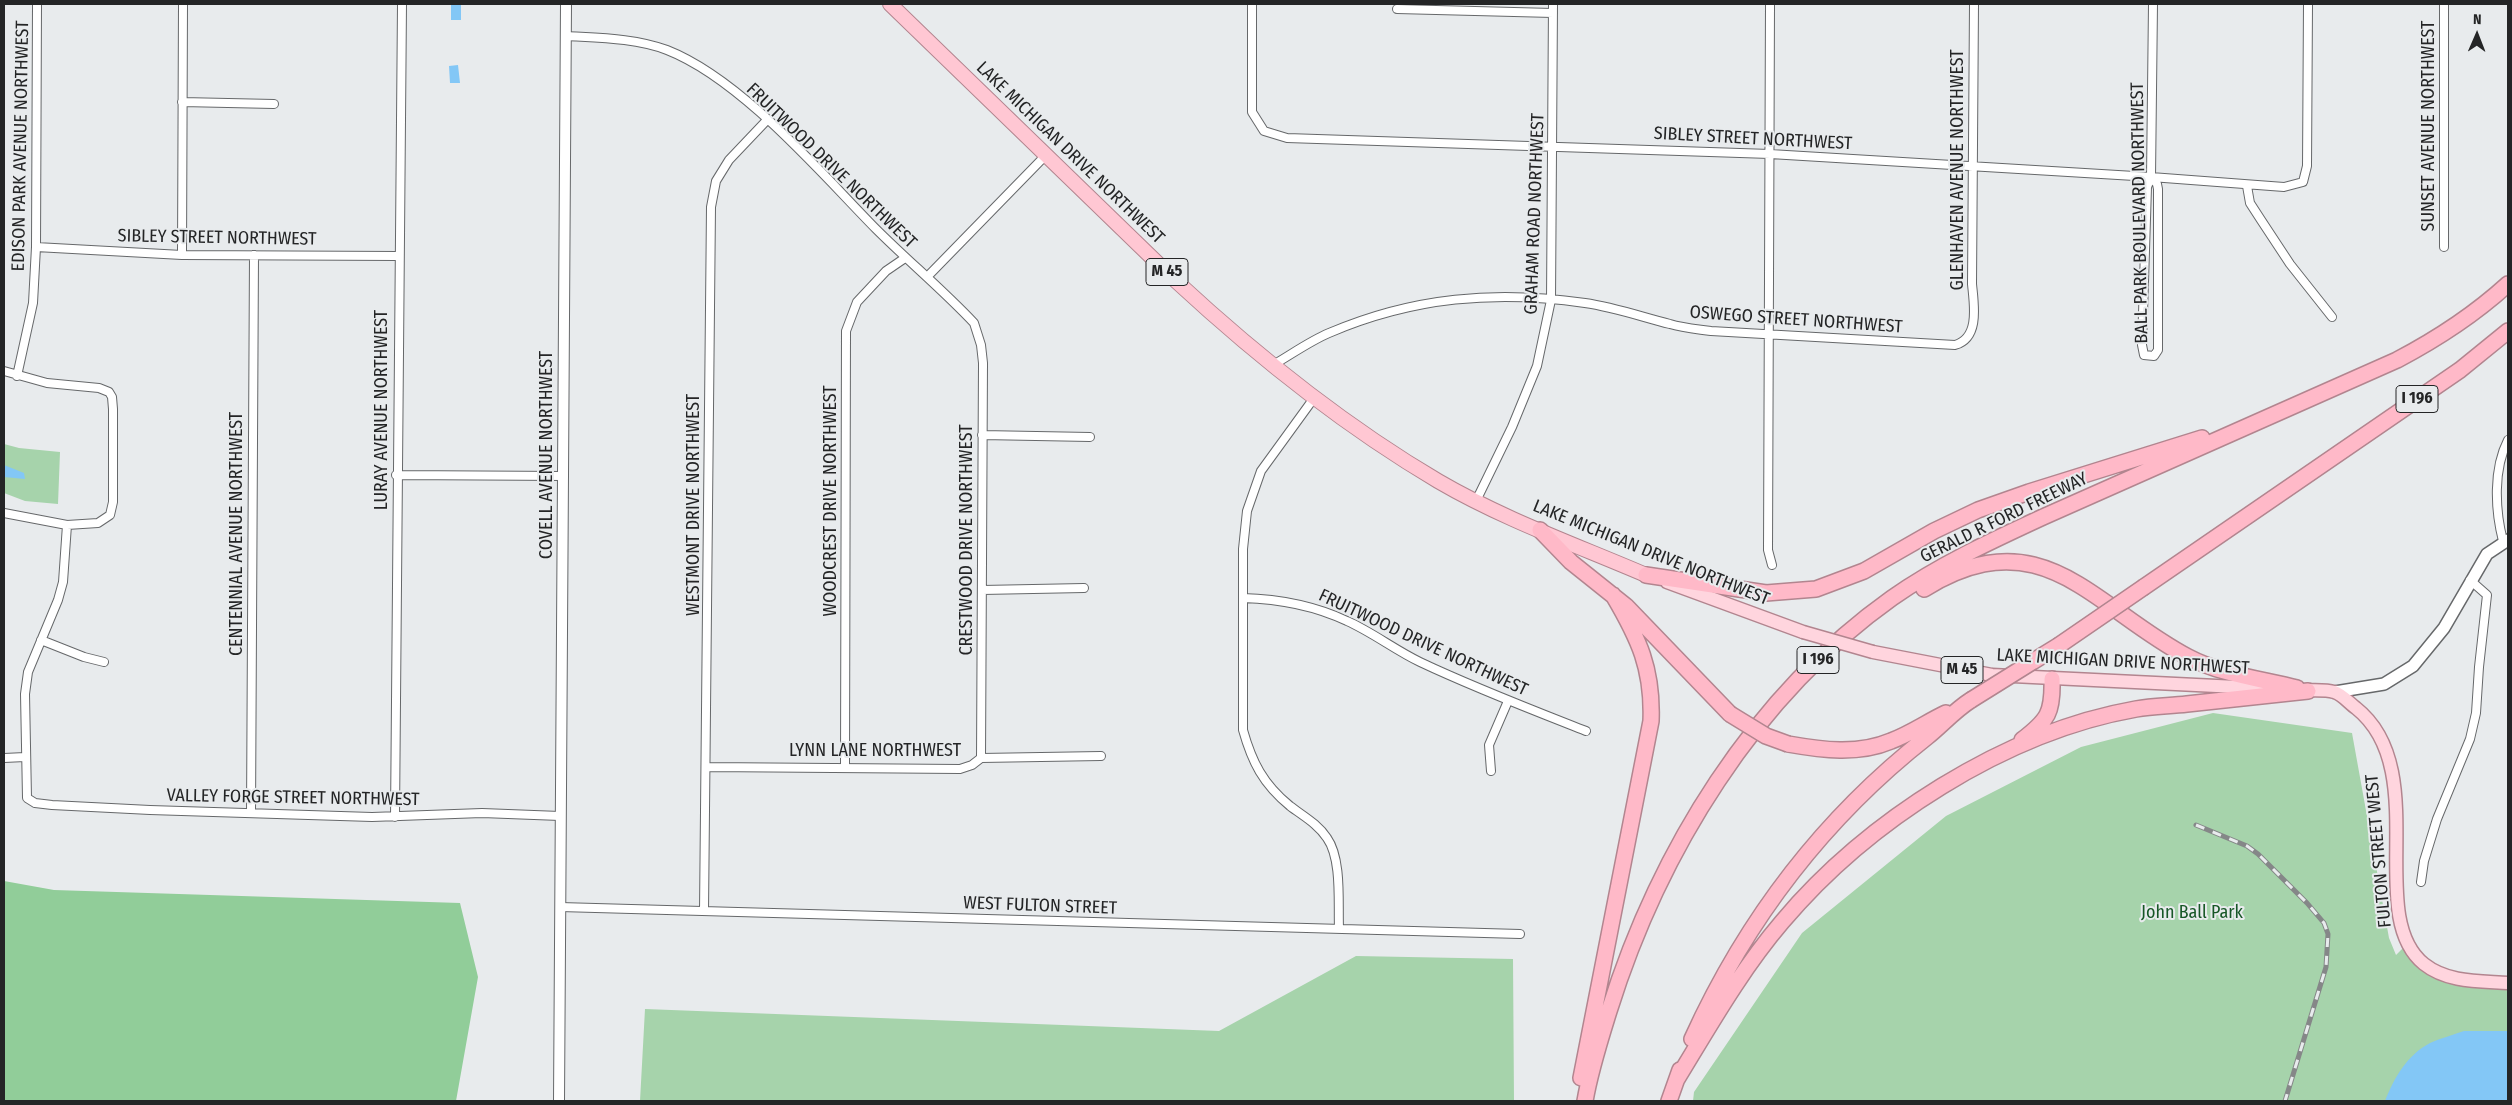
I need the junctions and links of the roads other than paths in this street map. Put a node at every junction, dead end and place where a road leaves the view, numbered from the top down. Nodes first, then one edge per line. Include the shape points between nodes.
1 (37, 4) edge
2 (183, 4) edge
3 (402, 4) edge
4 (566, 4) edge
5 (890, 4) edge
6 (1252, 4) edge
7 (1553, 4) edge
8 (1770, 4) edge
9 (1974, 4) edge
10 (2153, 4) edge
11 (2308, 4) edge
12 (2444, 4) edge
13 (1398, 9) dead end
14 (1553, 13) junction
15 (566, 36) junction
16 (182, 102) junction
17 (274, 104) dead end
18 (767, 120) junction
19 (1553, 146) junction
20 (1770, 154) junction
21 (1046, 155) junction
22 (1974, 167) junction
23 (2151, 177) junction
24 (2247, 186) junction
25 (36, 247) junction
26 (2444, 247) dead end
27 (182, 255) junction
28 (254, 255) junction
29 (398, 256) junction
30 (904, 258) junction
31 (927, 277) junction
32 (2508, 284) edge
33 (1551, 300) junction
34 (2332, 317) dead end
35 (974, 323) joint
36 (2508, 332) edge
37 (1769, 335) junction
38 (1970, 336) joint
39 (1273, 365) junction
40 (4, 371) edge
41 (17, 376) junction
42 (1314, 398) junction
43 (2260, 420) junction
44 (982, 435) junction
45 (1090, 437) dead end
46 (2508, 440) edge
47 (396, 475) junction
48 (564, 476) junction
49 (1476, 501) junction
50 (4, 513) edge
51 (67, 525) junction
52 (1540, 530) junction
53 (2506, 540) edge
54 (1772, 565) dead end
55 (1646, 574) junction
56 (2470, 580) junction
57 (1084, 588) dead end
58 (982, 590) junction
59 (1612, 596) junction
60 (1243, 598) junction
61 (1862, 623) junction
62 (41, 640) junction
63 (104, 662) dead end
64 (2052, 680) junction
65 (2308, 691) junction
66 (2335, 692) junction
67 (1508, 701) junction
68 (1969, 702) junction
69 (1586, 731) dead end
70 (2009, 750) junction
71 (1101, 756) dead end
72 (4, 758) edge
73 (25, 758) junction
74 (980, 758) junction
75 (845, 766) junction
76 (707, 767) junction
77 (1491, 771) dead end
78 (251, 813) junction
79 (560, 816) junction
80 (395, 817) junction
81 (2421, 882) dead end
82 (560, 907) junction
83 (704, 911) junction
84 (1339, 928) junction
85 (1520, 934) dead end
86 (2508, 983) edge
87 (1677, 1079) junction
88 (559, 1101) edge
89 (1576, 1101) edge
90 (1585, 1101) edge
91 (1669, 1101) edge

1 - 25 street, EDISON PARK AVENUE NORTHWEST
2 - 16 street
3 - 29 street, LURAY AVENUE NORTHWEST
4 - 15 street, COVELL AVENUE NORTHWEST
5 - 21 highway, LAKE MICHIGAN DRIVE NORTHWEST / M 45
6 - 19 street, SIBLEY STREET NORTHWEST via 1252,112 1260,127 1277,136 1307,140
7 - 14 street, GRAHAM ROAD NORTHWEST
8 - 20 street
9 - 22 street, GLENHAVEN AVENUE NORTHWEST
10 - 23 street, BALL PARK BOULEVARD NORTHWEST
11 - 24 street, SIBLEY STREET NORTHWEST via 2307,166 2303,182 2284,187
12 - 26 street, SUNSET AVENUE NORTHWEST
13 - 14 street
14 - 19 street, GRAHAM ROAD NORTHWEST
15 - 18 street, FRUITWOOD DRIVE NORTHWEST via 607,38 666,50 723,84
15 - 48 street, COVELL AVENUE NORTHWEST
16 - 17 street
16 - 27 street
18 - 30 street, FRUITWOOD DRIVE NORTHWEST
18 - 76 street, WESTMONT DRIVE NORTHWEST via 729,160 716,181 711,207
19 - 20 street, SIBLEY STREET NORTHWEST
19 - 33 street, GRAHAM ROAD NORTHWEST
20 - 22 street, SIBLEY STREET NORTHWEST
20 - 37 street
21 - 31 street
21 - 39 highway, LAKE MICHIGAN DRIVE NORTHWEST / M 45 via 1212,314
22 - 23 street, SIBLEY STREET NORTHWEST
22 - 38 street, GLENHAVEN AVENUE NORTHWEST via 1974,311
23 - 23 street, BALL PARK BOULEVARD NORTHWEST via 2147,187 2142,345 2144,355 2151,358 2158,350 2158,189
23 - 24 street, SIBLEY STREET NORTHWEST
24 - 34 street via 2250,203 2261,220 2290,264
25 - 27 street, SIBLEY STREET NORTHWEST
25 - 41 street, EDISON PARK AVENUE NORTHWEST via 33,303
27 - 28 street, SIBLEY STREET NORTHWEST
28 - 29 street, SIBLEY STREET NORTHWEST
28 - 78 street, CENTENNIAL AVENUE NORTHWEST
29 - 47 street, LURAY AVENUE NORTHWEST
30 - 31 street, FRUITWOOD DRIVE NORTHWEST
30 - 75 street, WOODCREST DRIVE NORTHWEST via 886,271 857,302 846,331
31 - 35 street, FRUITWOOD DRIVE NORTHWEST
32 - 43 highway, GERALD R FORD FREEWAY / I 196 via 2436,339
33 - 37 street, OSWEGO STREET NORTHWEST via 1586,303 1682,326
33 - 39 street, OSWEGO STREET NORTHWEST via 1466,297 1432,302 1362,320 1327,334
33 - 49 street, GRAHAM ROAD NORTHWEST via 1537,366
35 - 44 street, CRESTWOOD DRIVE NORTHWEST via 982,345
36 - 68 highway, I 196, bridge via 2460,370 2144,587
37 - 38 street, OSWEGO STREET NORTHWEST via 1955,345
37 - 54 street via 1768,550
39 - 42 highway, LAKE MICHIGAN DRIVE NORTHWEST / M 45
40 - 41 street
41 - 51 street via 47,383 100,388 112,397 113,502 110,515 98,523
42 - 49 highway, LAKE MICHIGAN DRIVE NORTHWEST / M 45 via 1386,448
42 - 60 street via 1262,471 1254,490 1247,511 1243,549
43 - 55 highway via 1978,510 1864,571 1816,588 1766,593
43 - 61 highway, GERALD R FORD FREEWAY / I 196 via 1985,544 1930,573
44 - 45 street
44 - 58 street, CRESTWOOD DRIVE NORTHWEST
46 - 53 street via 2500,462 2498,485 2498,522
47 - 48 street
47 - 80 street, LURAY AVENUE NORTHWEST
48 - 79 street, COVELL AVENUE NORTHWEST
49 - 52 highway, LAKE MICHIGAN DRIVE NORTHWEST / M 45
50 - 51 street
51 - 62 street via 63,582
52 - 55 highway, LAKE MICHIGAN DRIVE NORTHWEST / M 45
52 - 59 highway via 1570,562
53 - 56 main road, LAKE MICHIGAN DRIVE NORTHWEST via 2487,554
55 - 64 main road, LAKE MICHIGAN DRIVE NORTHWEST / M 45, bridge via 1803,632 1873,652 1992,675
56 - 66 main road, LAKE MICHIGAN DRIVE NORTHWEST via 2444,628 2413,666 2384,684
56 - 81 street via 2488,595 2476,713 2470,739 2437,819
57 - 58 street
58 - 74 street, CRESTWOOD DRIVE NORTHWEST
59 - 68 highway, bridge via 1626,606 1730,714 1766,736 1788,744 1834,751 1863,749 1889,742
59 - 89 highway via 1638,640 1647,665 1652,695 1651,720
60 - 67 street, FRUITWOOD DRIVE NORTHWEST via 1310,606 1348,621 1417,660
60 - 84 street via 1243,730 1251,759 1266,783 1328,838 1335,856
61 - 65 highway via 1956,572 1979,564 2026,564 2060,573 2083,585 2189,658
61 - 90 highway, GERALD R FORD FREEWAY / I 196 via 1825,653 1774,708 1729,765 1698,813 1640,923 1605,1024
62 - 63 street via 84,658
62 - 73 street via 28,672
64 - 65 main road, LAKE MICHIGAN DRIVE NORTHWEST
64 - 70 highway via 2052,698 2046,720
65 - 66 main road, LAKE MICHIGAN DRIVE NORTHWEST
65 - 70 highway via 2137,709 2068,727
66 - 86 main road, FULTON STREET WEST via 2376,729 2388,754 2394,782 2398,907 2407,944 2424,964 2446,976
67 - 69 street, FRUITWOOD DRIVE NORTHWEST
67 - 77 street via 1489,745
68 - 87 highway, I 196 via 1857,798 1785,879 1733,957 1696,1031
70 - 87 highway via 1944,786 1879,830 1828,874 1782,921 1751,961
71 - 74 street, LYNN LANE NORTHWEST
72 - 73 street
73 - 78 street, VALLEY FORGE STREET NORTHWEST via 27,798 35,803
74 - 75 street, LYNN LANE NORTHWEST via 960,769
75 - 76 street, LYNN LANE NORTHWEST
76 - 83 street, WESTMONT DRIVE NORTHWEST
78 - 80 street, VALLEY FORGE STREET NORTHWEST
79 - 80 street, VALLEY FORGE STREET NORTHWEST
79 - 82 street, COVELL AVENUE NORTHWEST
82 - 83 street, WEST FULTON STREET
82 - 88 street, COVELL AVENUE NORTHWEST
83 - 84 street, WEST FULTON STREET
84 - 85 street, WEST FULTON STREET
87 - 91 highway, I 196

